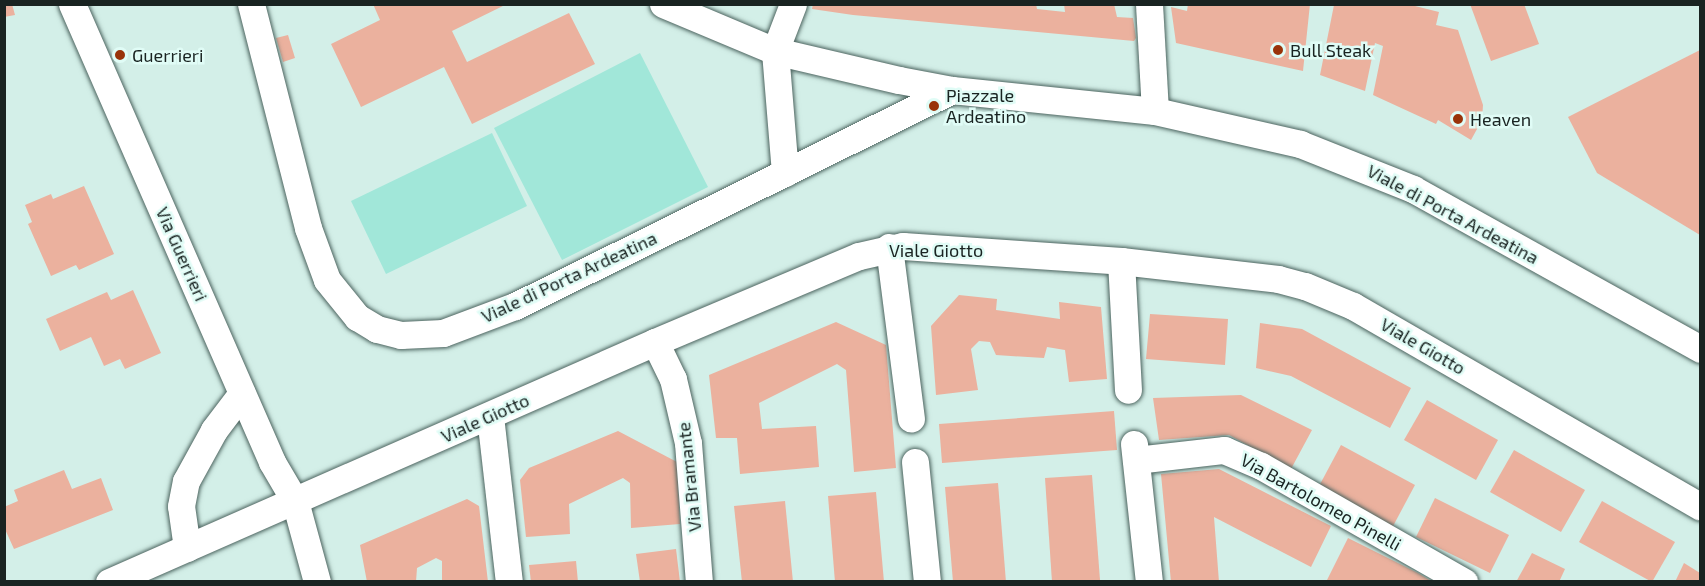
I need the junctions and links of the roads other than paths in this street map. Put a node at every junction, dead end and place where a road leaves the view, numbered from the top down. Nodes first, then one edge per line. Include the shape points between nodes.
1 (72, 4) edge
2 (251, 4) edge
3 (663, 4) edge
4 (793, 4) edge
5 (1149, 4) edge
6 (775, 51) junction
7 (952, 90) junction
8 (1155, 111) junction
9 (785, 173) junction
10 (889, 247) junction
11 (1121, 261) junction
12 (655, 342) junction
13 (1701, 349) edge
14 (1128, 390) dead end
15 (242, 393) junction
16 (490, 416) junction
17 (911, 419) dead end
18 (915, 462) dead end
19 (296, 501) junction
20 (1701, 506) edge
21 (187, 548) junction
22 (109, 582) edge
23 (317, 582) edge
24 (508, 582) edge
25 (699, 582) edge
26 (927, 582) edge
27 (1149, 582) edge
28 (1464, 582) edge

1 - 15 street, Via Guerrieri
2 - 9 street, Viale di Porta Ardeatina via 308,228 327,280 357,317 377,329 422,337 505,309
3 - 6 street
4 - 6 street
5 - 8 street
6 - 7 street
6 - 9 street
7 - 8 street
7 - 9 street
8 - 13 street, Viale di Porta Ardeatina via 1300,144 1387,177
10 - 11 street, Viale Giotto via 954,247
10 - 12 street, Viale Giotto
10 - 17 street
11 - 14 street
11 - 20 street, Viale Giotto via 1278,279 1336,297
12 - 16 street, Viale Giotto
12 - 25 street, Via Bramante via 673,379 688,443
15 - 19 street, Via Guerrieri via 272,462
15 - 21 street via 210,437 186,481 181,506
16 - 19 street, Viale Giotto
16 - 24 street
18 - 26 street
19 - 21 street, Viale Giotto
19 - 23 street, Via Guerrieri
21 - 22 street, Viale Giotto
27 - 28 street, Via Bartolomeo Pinelli via 1135,452 1224,450 1261,466

